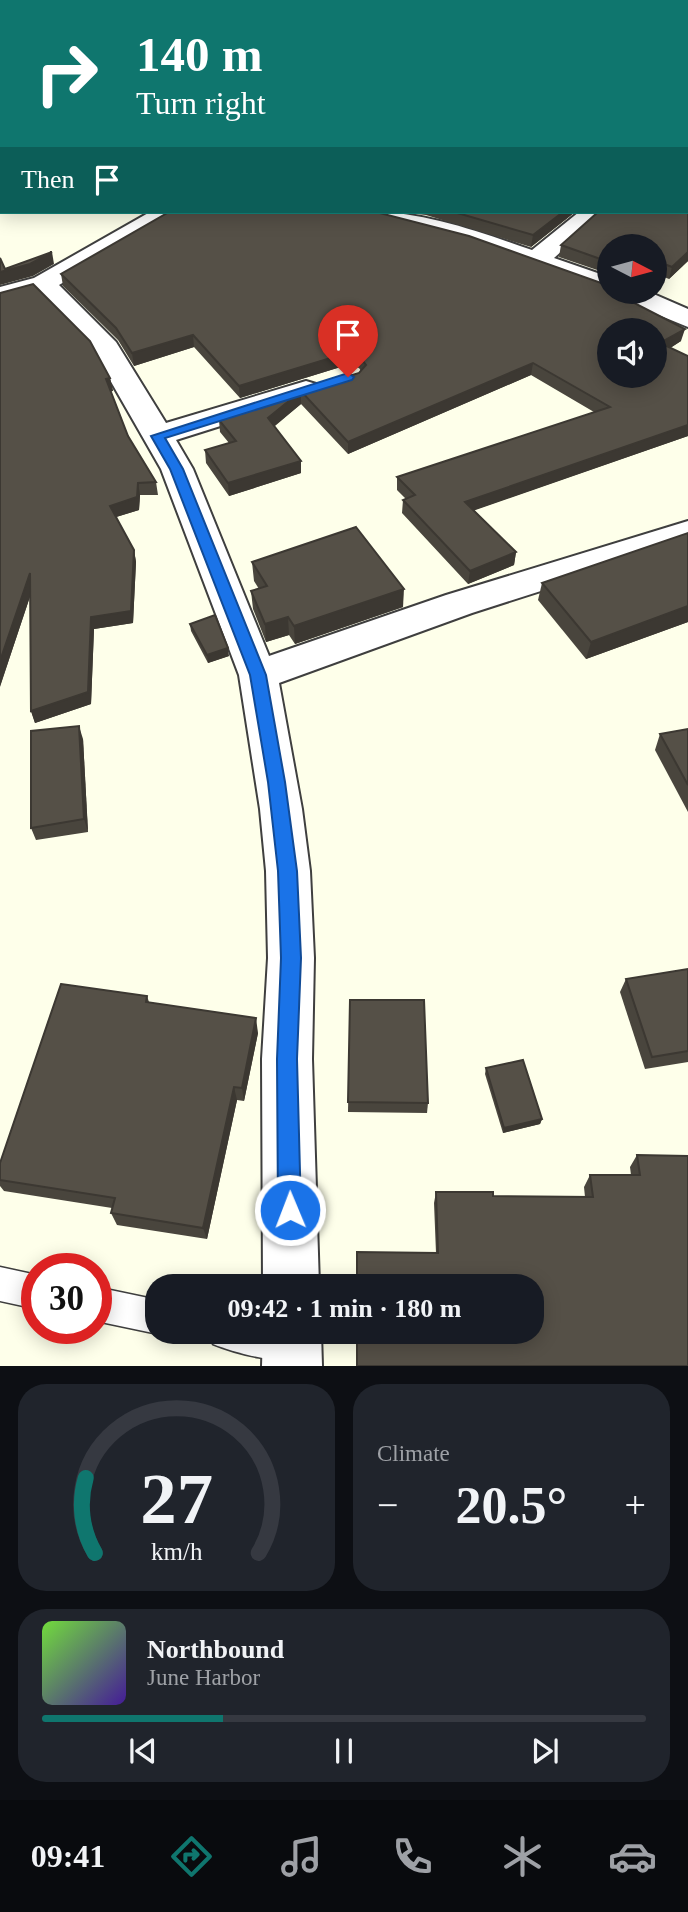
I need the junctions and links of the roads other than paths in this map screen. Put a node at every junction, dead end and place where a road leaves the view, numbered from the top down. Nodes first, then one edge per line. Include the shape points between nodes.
1 (164, 214) edge
2 (378, 214) edge
3 (591, 214) edge
4 (537, 259) junction
5 (597, 282) edge
6 (43, 284) junction
7 (0, 295) edge
8 (654, 304) edge
9 (688, 319) edge
10 (335, 381) edge
11 (158, 436) junction
12 (688, 532) edge
13 (258, 675) junction
14 (291, 1274) edge
15 (0, 1284) edge
16 (21, 1289) edge
17 (112, 1307) edge
18 (145, 1314) edge

1 - 6 street
2 - 4 street
3 - 4 street
4 - 5 street
6 - 7 street
6 - 11 street via 106,348
8 - 9 street
10 - 11 street
11 - 13 street via 177,469
12 - 13 street via 459,604
13 - 14 street via 288,871
15 - 16 lane
17 - 18 lane

